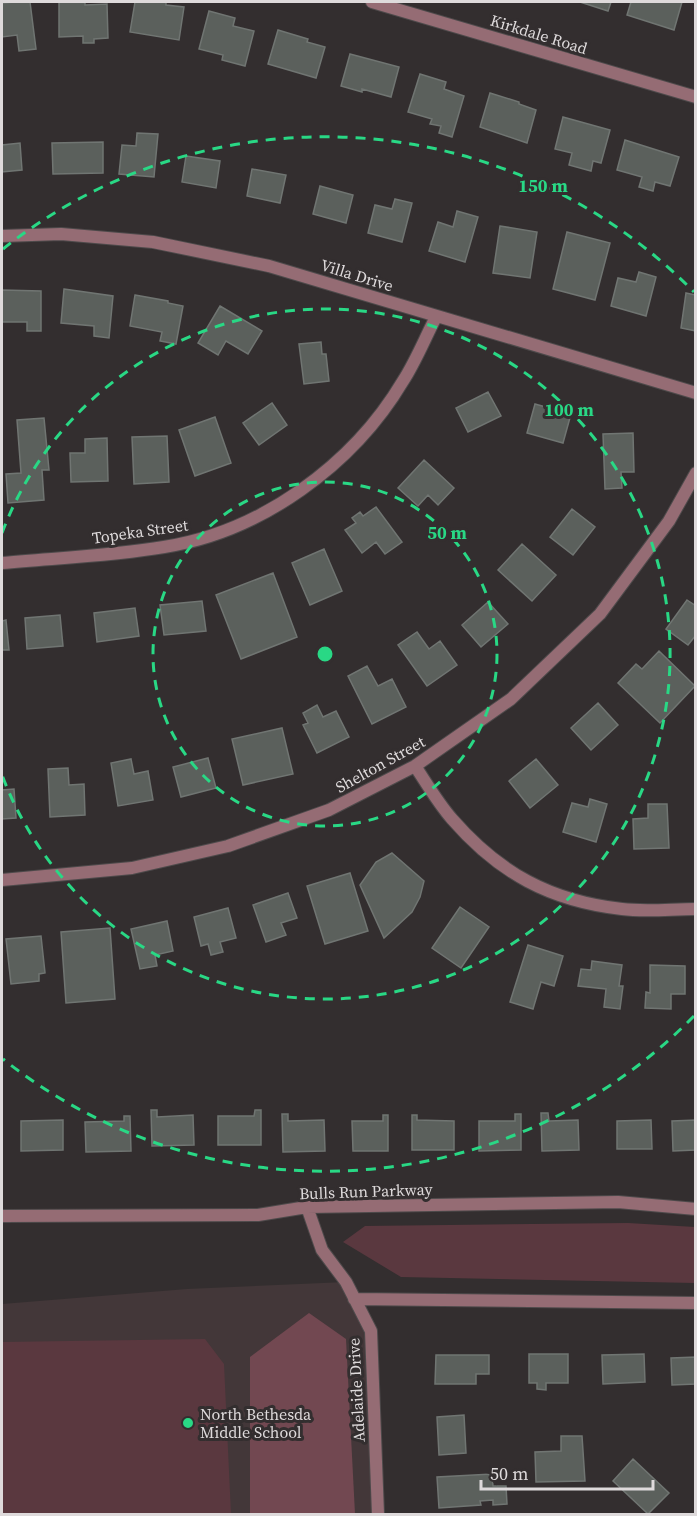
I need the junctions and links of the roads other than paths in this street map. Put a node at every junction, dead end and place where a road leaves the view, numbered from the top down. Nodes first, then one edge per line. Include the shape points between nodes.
1 (372, 2) edge
2 (696, 97) edge
3 (2, 236) edge
4 (436, 317) junction
5 (696, 393) edge
6 (696, 472) edge
7 (2, 563) edge
8 (415, 766) junction
9 (2, 880) edge
10 (696, 909) edge
11 (308, 1207) junction
12 (696, 1209) edge
13 (2, 1216) edge
14 (354, 1299) junction
15 (696, 1303) edge
16 (378, 1515) edge

1 - 2 street, Kirkdale Road
3 - 4 street, Villa Drive via 61,234 153,242 269,266
4 - 5 street, Villa Drive
4 - 7 street, Topeka Street via 403,382 367,431 318,478 262,514 217,534 165,547
6 - 8 street, Shelton Street via 669,520 600,614 511,699
8 - 9 street, Shelton Street via 329,810 228,846 132,868
8 - 10 street via 450,818 484,853 524,881 570,900 623,910
11 - 12 street, Bulls Run Parkway via 618,1202
11 - 13 street, Bulls Run Parkway via 258,1215
11 - 14 street, Adelaide Drive via 322,1250
14 - 15 street
14 - 16 street, Adelaide Drive via 371,1331

